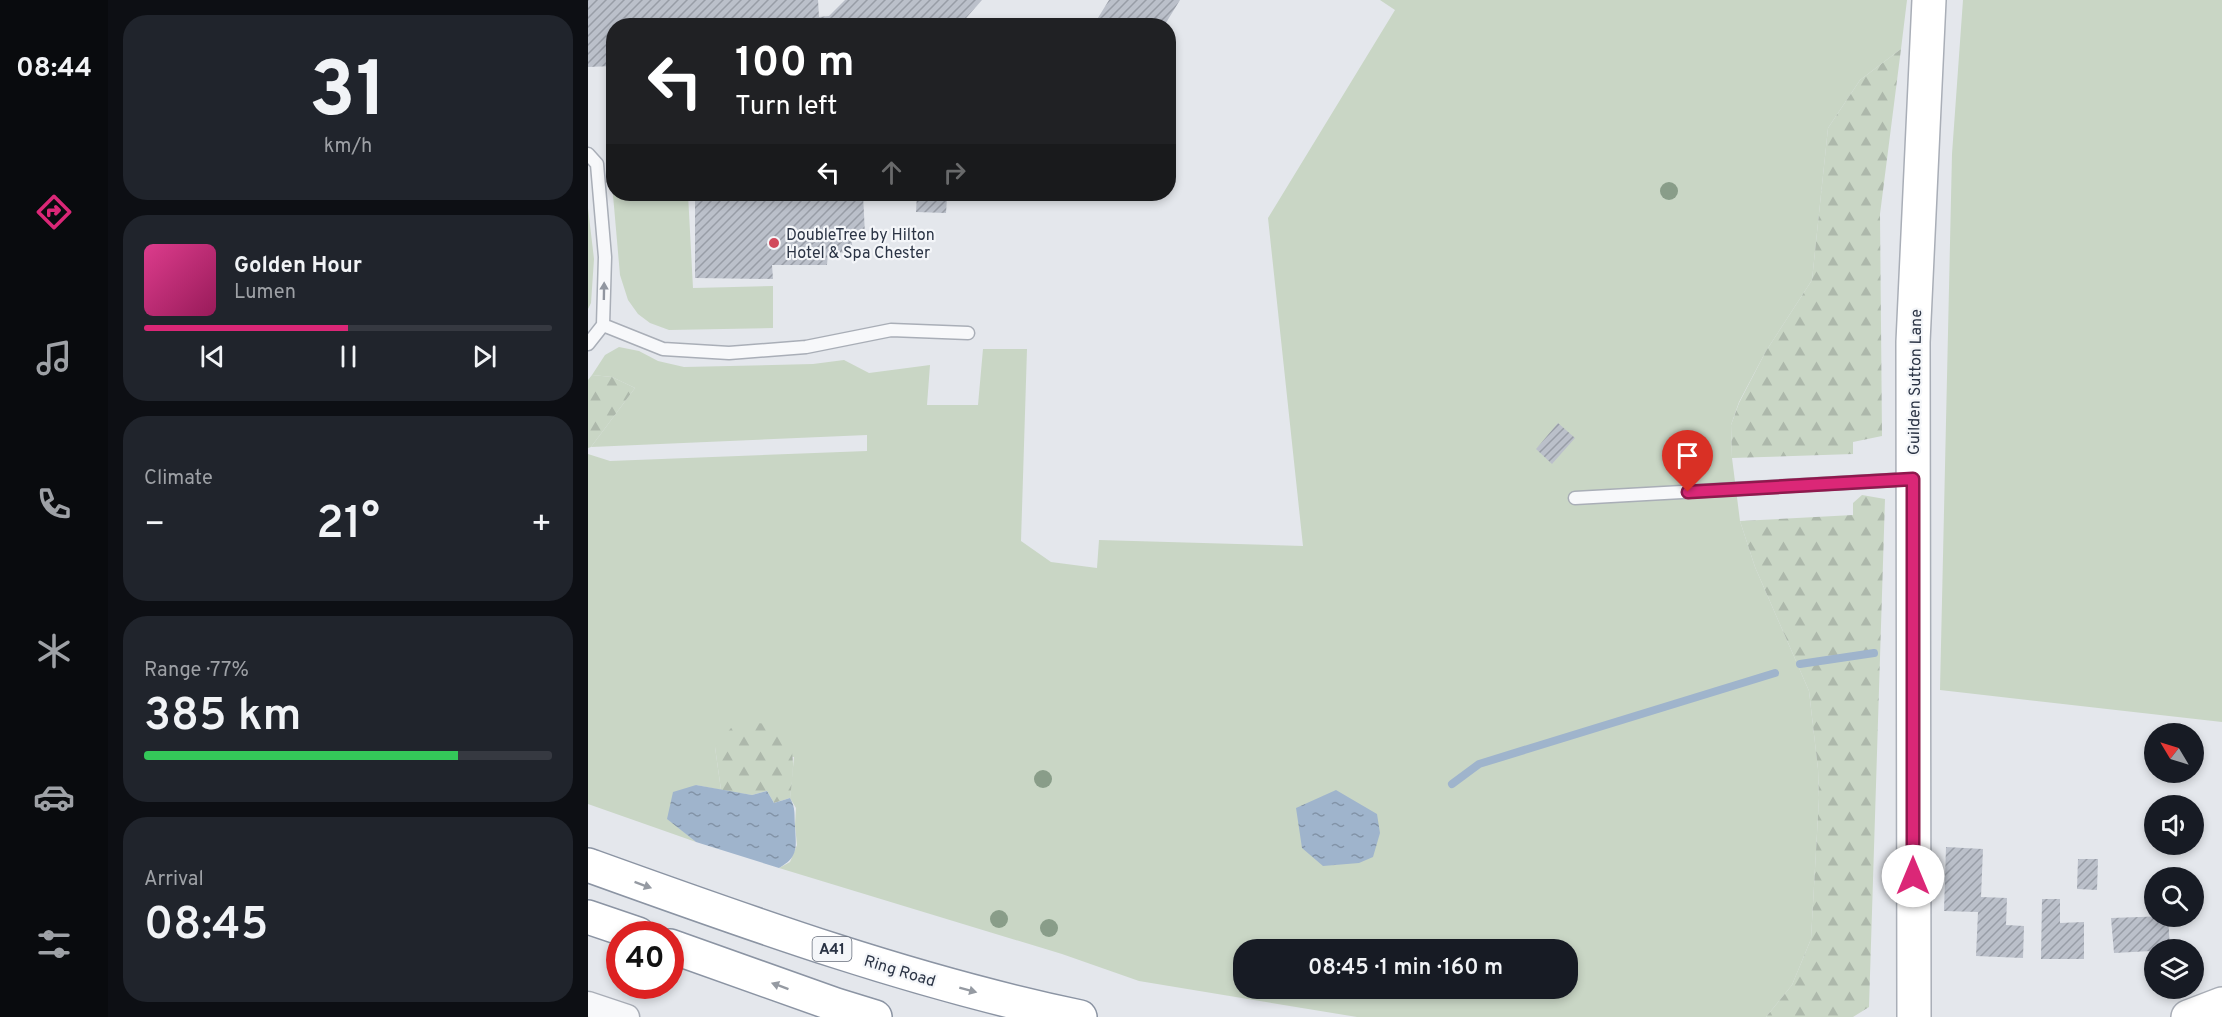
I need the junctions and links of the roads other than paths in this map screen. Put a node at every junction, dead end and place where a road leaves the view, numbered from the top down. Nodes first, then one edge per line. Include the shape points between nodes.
1 (1929, 0) edge
2 (588, 154) edge
3 (603, 325) junction
4 (968, 333) dead end
5 (588, 344) edge
6 (1913, 479) junction
7 (1575, 498) dead end
8 (588, 865) edge
9 (588, 917) edge
10 (606, 923) edge
11 (684, 951) edge
12 (588, 1004) edge
13 (2222, 1004) edge
14 (627, 1017) edge
15 (875, 1017) edge
16 (1080, 1017) edge
17 (1914, 1017) edge
18 (2188, 1017) edge

1 - 6 main road, Guilden Sutton Lane via 1913,342
3 -> 2 lane via 605,257 597,164
3 - 4 lane via 663,349 729,353 806,347 891,330
3 - 5 lane
6 - 7 lane
6 - 17 main road, Guilden Sutton Lane
8 -> 16 main road, Ring Road / A41 via 907,974
9 - 10 main road
15 -> 11 main road
12 - 14 street
13 - 18 main road

